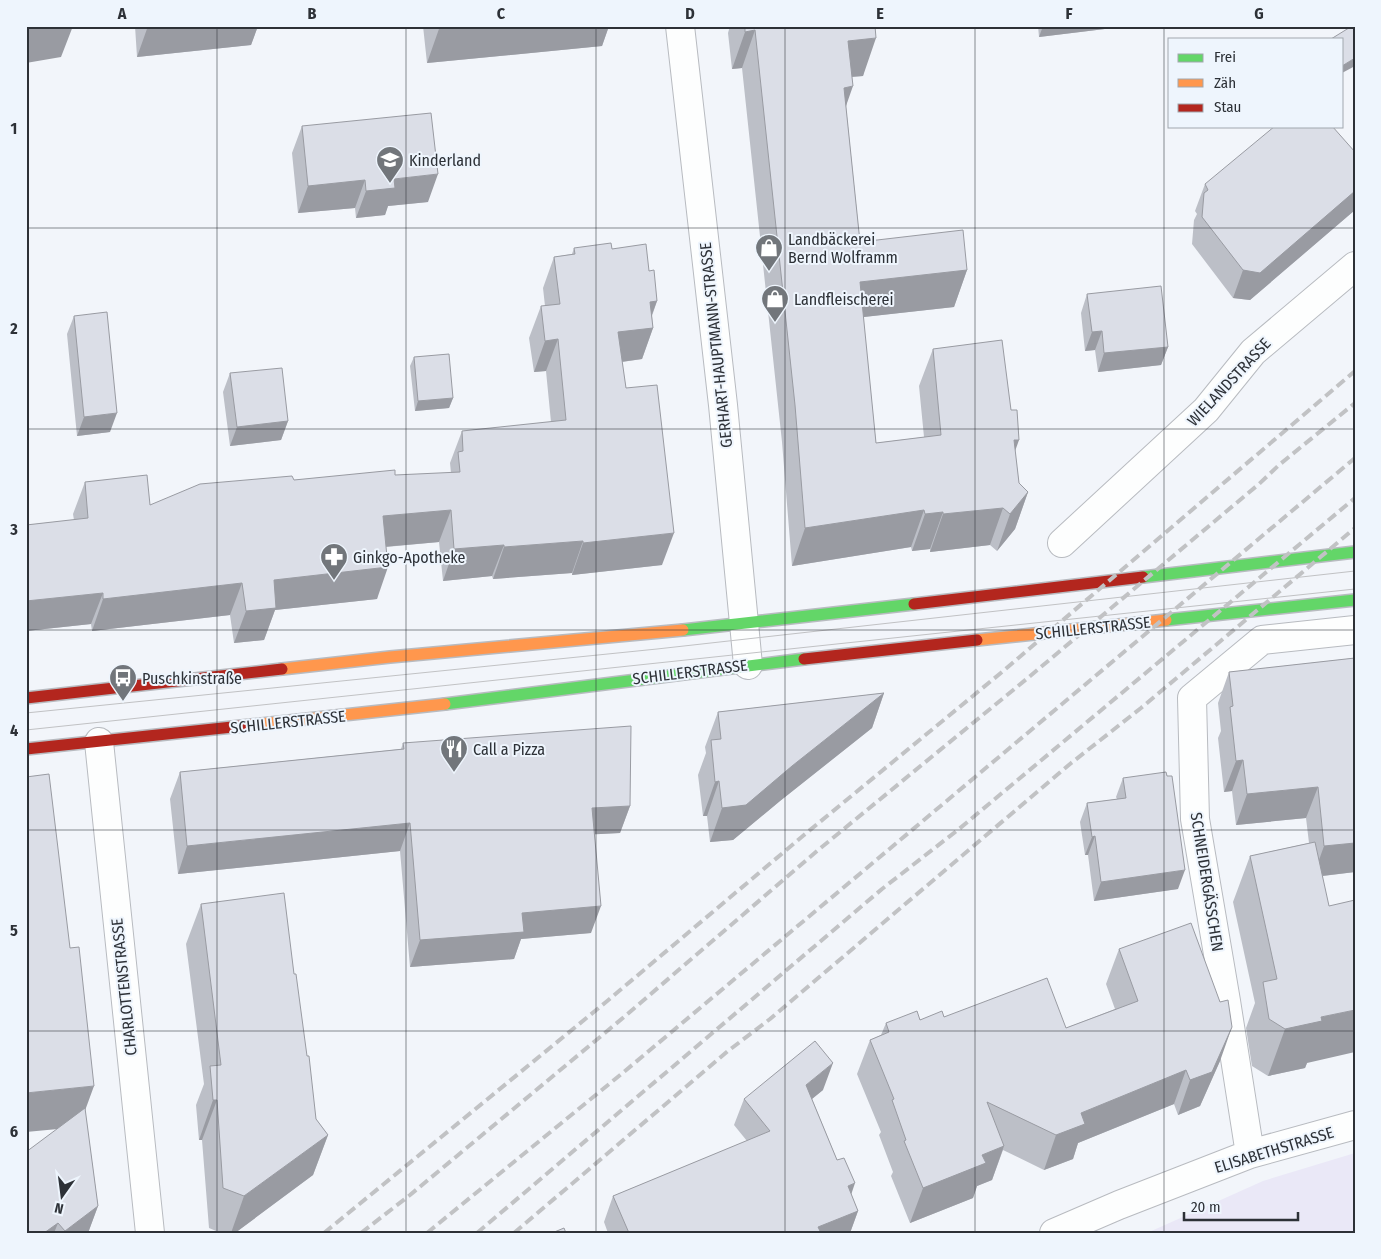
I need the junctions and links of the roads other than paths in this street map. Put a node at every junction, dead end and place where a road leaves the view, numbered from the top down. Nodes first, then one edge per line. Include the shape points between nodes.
1 (680, 26) edge
2 (1355, 266) edge
3 (1062, 543) dead end
4 (1355, 552) edge
5 (1355, 600) edge
6 (744, 624) junction
7 (1355, 630) edge
8 (748, 665) junction
9 (26, 698) edge
10 (98, 742) junction
11 (26, 749) edge
12 (1355, 1126) edge
13 (1250, 1154) junction
14 (150, 1233) edge
15 (1054, 1233) edge

1 - 6 street, GERHART-HAUPTMANN-STRASSE
2 - 3 street, WIELANDSTRASSE via 1253,352 1206,410
4 - 6 main road
5 - 8 main road, SCHILLERSTRASSE
6 - 8 street, GERHART-HAUPTMANN-STRASSE
6 - 9 main road via 390,657
7 - 13 street, SCHNEIDERGÄSSCHEN via 1262,640 1192,698 1195,820
8 - 10 main road, SCHILLERSTRASSE via 396,710
10 - 11 main road, SCHILLERSTRASSE
10 - 14 street, CHARLOTTENSTRASSE
12 - 13 street, ELISABETHSTRASSE
13 - 15 street, ELISABETHSTRASSE

